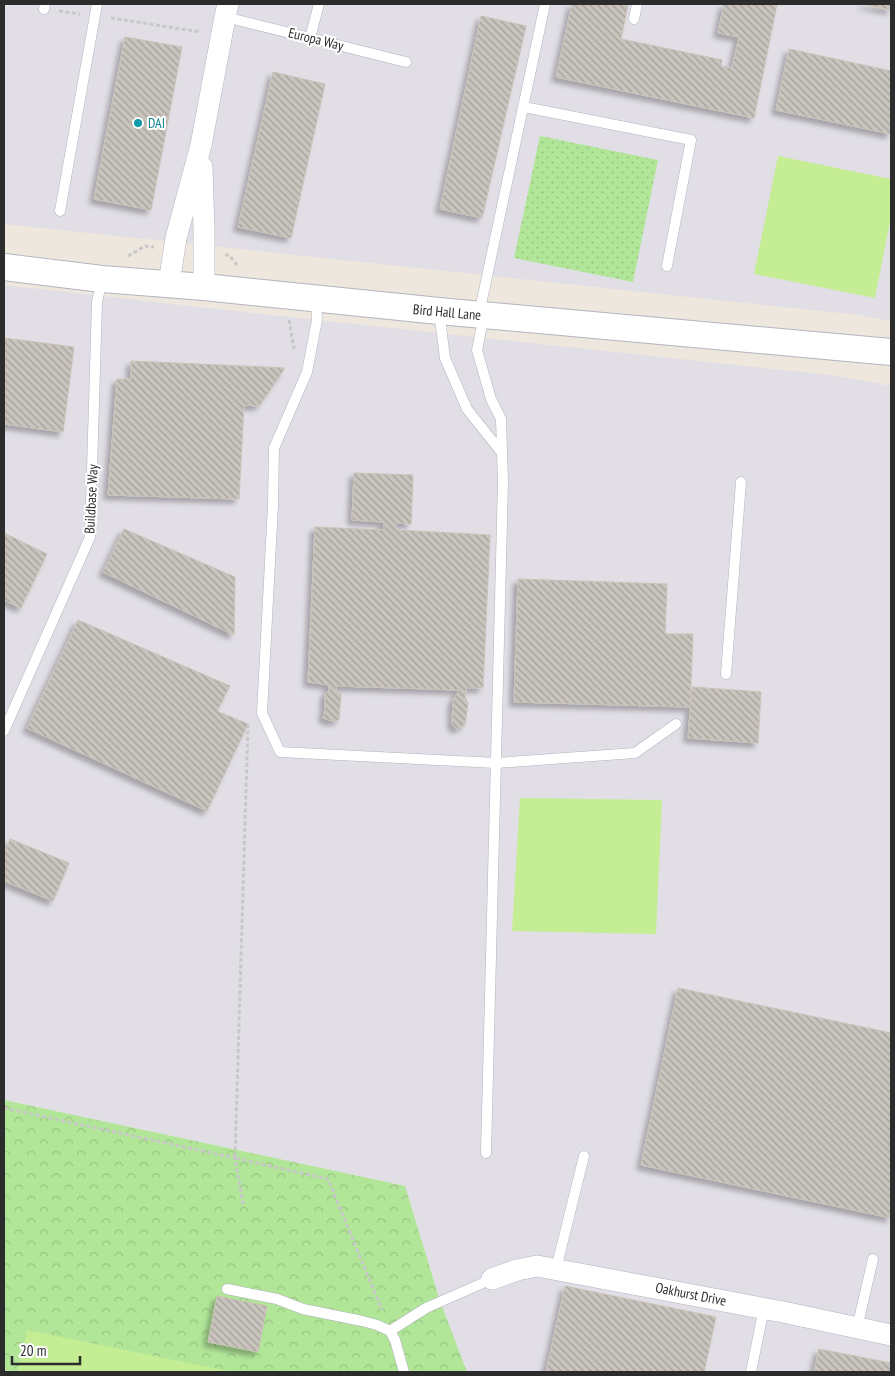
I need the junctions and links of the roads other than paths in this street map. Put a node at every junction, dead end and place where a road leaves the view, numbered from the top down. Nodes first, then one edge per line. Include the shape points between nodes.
1 (97, 4) edge
2 (319, 4) edge
3 (545, 4) edge
4 (637, 4) edge
5 (227, 10) edge
6 (634, 19) dead end
7 (310, 38) junction
8 (406, 62) dead end
9 (524, 107) junction
10 (201, 144) junction
11 (60, 211) dead end
12 (667, 266) dead end
13 (4, 267) edge
14 (102, 279) junction
15 (169, 284) junction
16 (204, 287) junction
17 (316, 299) junction
18 (438, 311) junction
19 (481, 315) junction
20 (891, 352) edge
21 (502, 452) junction
22 (741, 482) dead end
23 (726, 674) dead end
24 (676, 724) dead end
25 (4, 730) edge
26 (496, 763) junction
27 (486, 1153) dead end
28 (584, 1156) dead end
29 (873, 1259) dead end
30 (556, 1269) junction
31 (492, 1279) joint
32 (227, 1289) dead end
33 (764, 1308) junction
34 (857, 1328) junction
35 (390, 1331) junction
36 (891, 1336) edge
37 (404, 1372) edge
38 (751, 1372) edge

1 - 11 lane
2 - 7 lane
3 - 9 lane
4 - 6 lane
5 - 7 lane, Europa Way
5 - 10 street, Europa Way
7 - 8 lane, Europa Way
9 - 12 lane via 691,140
9 - 19 lane
10 - 15 street, Europa Way via 176,238
10 - 16 street, Europa Way
13 - 14 street, Bird Hall Lane
14 - 15 street, Bird Hall Lane
14 - 25 lane, Buildbase Way via 97,302 90,537
15 - 16 street, Bird Hall Lane
16 - 17 street, Bird Hall Lane
17 - 18 street, Bird Hall Lane
17 - 26 lane via 317,320 307,372 274,448 262,713 280,752
18 - 19 street, Bird Hall Lane
18 - 21 lane via 445,358 467,409
19 - 20 street, Bird Hall Lane
19 - 21 lane via 477,350 491,398 501,419
21 - 26 lane
22 - 23 lane
24 - 26 lane via 635,754
26 - 27 lane
28 - 30 lane
29 - 34 lane
30 - 31 street, Oakhurst Drive via 537,1266
30 - 33 street, Oakhurst Drive
31 - 35 lane via 426,1308
32 - 35 lane via 277,1298 303,1309 369,1323
33 - 34 street, Oakhurst Drive
33 - 38 lane
34 - 36 street, Oakhurst Drive
35 - 37 lane

